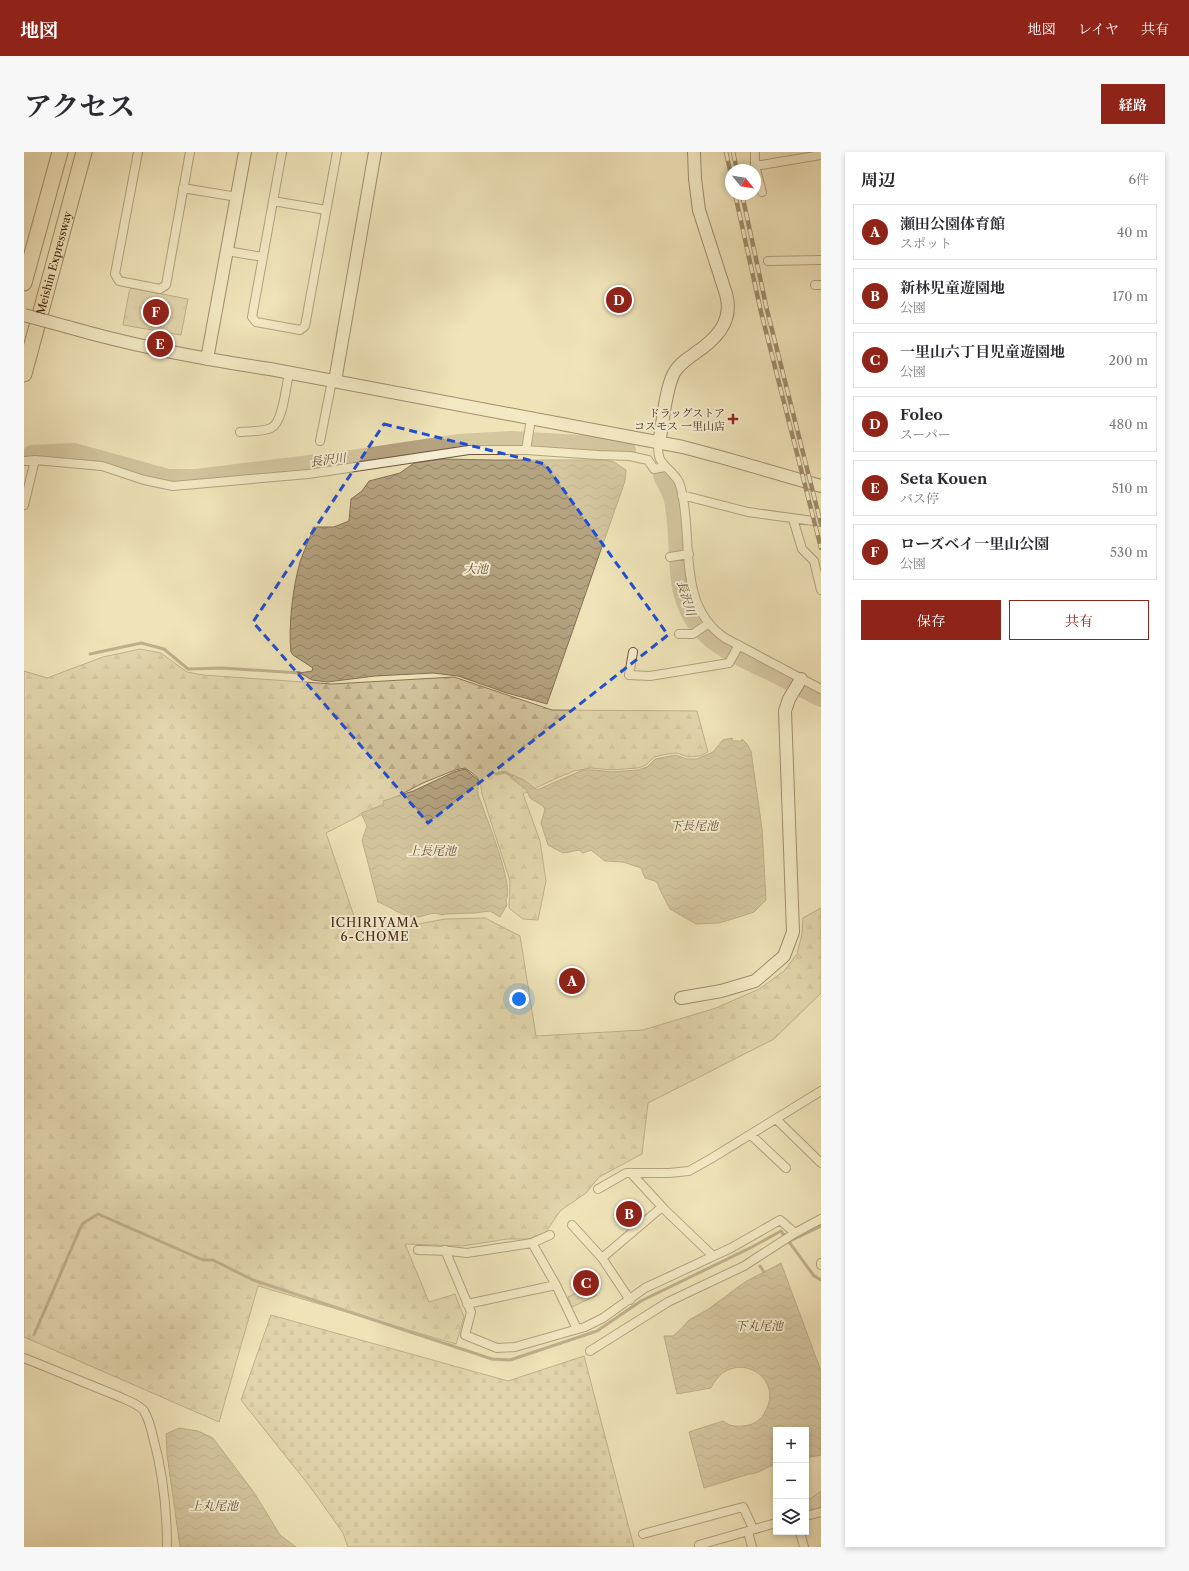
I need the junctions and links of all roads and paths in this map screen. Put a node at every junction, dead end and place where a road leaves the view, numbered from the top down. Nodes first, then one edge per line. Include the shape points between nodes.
1 (60, 152) edge
2 (84, 152) edge
3 (138, 152) edge
4 (190, 152) edge
5 (245, 152) edge
6 (282, 152) edge
7 (337, 152) edge
8 (375, 152) edge
9 (694, 152) edge
10 (755, 152) edge
11 (821, 155) edge
12 (755, 164) edge
13 (761, 165) edge
14 (183, 188) junction
15 (761, 188) edge
16 (762, 192) dead end
17 (237, 197) junction
18 (273, 201) junction
19 (326, 210) junction
20 (227, 251) junction
21 (263, 257) junction
22 (821, 260) edge
23 (768, 261) dead end
24 (24, 283) edge
25 (24, 315) edge
26 (207, 359) junction
27 (289, 373) junction
28 (24, 374) edge
29 (333, 381) junction
30 (531, 418) junction
31 (240, 432) dead end
32 (320, 441) dead end
33 (659, 442) junction
34 (526, 450) junction
35 (35, 460) junction
36 (24, 461) edge
37 (665, 467) junction
38 (821, 486) edge
39 (682, 495) junction
40 (24, 504) edge
41 (793, 519) junction
42 (821, 522) edge
43 (688, 554) junction
44 (670, 557) dead end
45 (821, 590) edge
46 (708, 623) junction
47 (679, 634) dead end
48 (738, 646) junction
49 (633, 652) dead end
50 (801, 679) junction
51 (821, 689) edge
52 (681, 998) dead end
53 (821, 1091) edge
54 (776, 1119) junction
55 (751, 1134) junction
56 (821, 1163) edge
57 (786, 1168) dead end
58 (631, 1174) junction
59 (598, 1189) dead end
60 (662, 1207) junction
61 (821, 1219) edge
62 (572, 1225) dead end
63 (550, 1235) dead end
64 (789, 1237) junction
65 (532, 1243) junction
66 (418, 1250) dead end
67 (446, 1250) junction
68 (712, 1256) junction
69 (602, 1258) junction
70 (556, 1285) junction
71 (630, 1300) junction
72 (467, 1304) junction
73 (578, 1329) junction
74 (590, 1351) dead end
75 (24, 1358) edge
76 (821, 1512) edge
77 (809, 1515) edge
78 (773, 1524) edge
79 (750, 1528) junction
80 (643, 1534) dead end
81 (801, 1535) edge
82 (167, 1547) edge
83 (700, 1547) edge
84 (752, 1547) edge
85 (804, 1547) edge

1 - 24 highway
2 - 28 highway, Meishin Expressway
3 - 14 street via 115,274 119,281 160,289 166,285
4 - 14 street
5 - 17 street
6 - 18 street
7 - 19 street
8 - 29 street
9 - 33 street via 699,210 726,294 728,312 718,334 684,361 674,373 669,386
10 - 12 street
11 - 13 street
14 - 17 street
15 - 16 street
17 - 20 street
18 - 19 street
18 - 21 street
19 - 21 street via 305,326 302,329 256,322 252,317
20 - 21 street
20 - 26 street
22 - 23 street
25 - 26 street, bridge via 114,340
26 - 27 street
27 - 29 street
27 - 31 street via 280,418 276,424 270,428
29 - 30 street
29 - 32 street
30 - 33 street
30 - 34 street
33 - 37 street via 659,458
33 - 38 street
34 - 35 street via 469,450 308,474 173,486 144,480 102,466
34 - 37 street via 630,456 648,460 654,469
35 - 36 street
35 - 40 street
37 - 39 street via 676,478
39 - 41 street via 748,512
39 - 43 street
41 - 42 street
41 - 45 street via 802,549 814,561
43 - 44 street
43 - 46 street via 694,594
46 - 47 street via 694,634
46 - 48 street
48 - 49 street via 730,663 650,676 630,675
48 - 50 street
50 - 51 street
50 - 52 street via 785,711 793,932 784,956 754,981 721,991
53 - 54 street
54 - 55 street
54 - 56 street
55 - 57 street
55 - 58 street via 689,1171
58 - 59 street via 626,1173
58 - 60 street
60 - 68 street
60 - 69 street
61 - 64 street
62 - 69 street
63 - 65 street
64 - 68 street via 780,1220
64 - 74 street via 744,1266 668,1302
65 - 67 street via 467,1253
65 - 70 street
66 - 67 street
67 - 72 street
68 - 71 street via 645,1288
69 - 71 street
70 - 72 street
70 - 73 street
71 - 73 street via 603,1318
72 - 73 street via 471,1312 465,1335 497,1348 515,1347
75 - 82 street via 120,1397 143,1410 150,1423 163,1478
76 - 77 street
78 - 79 street
79 - 80 street via 743,1507
79 - 83 street via 699,1545
79 - 84 street
81 - 85 street

